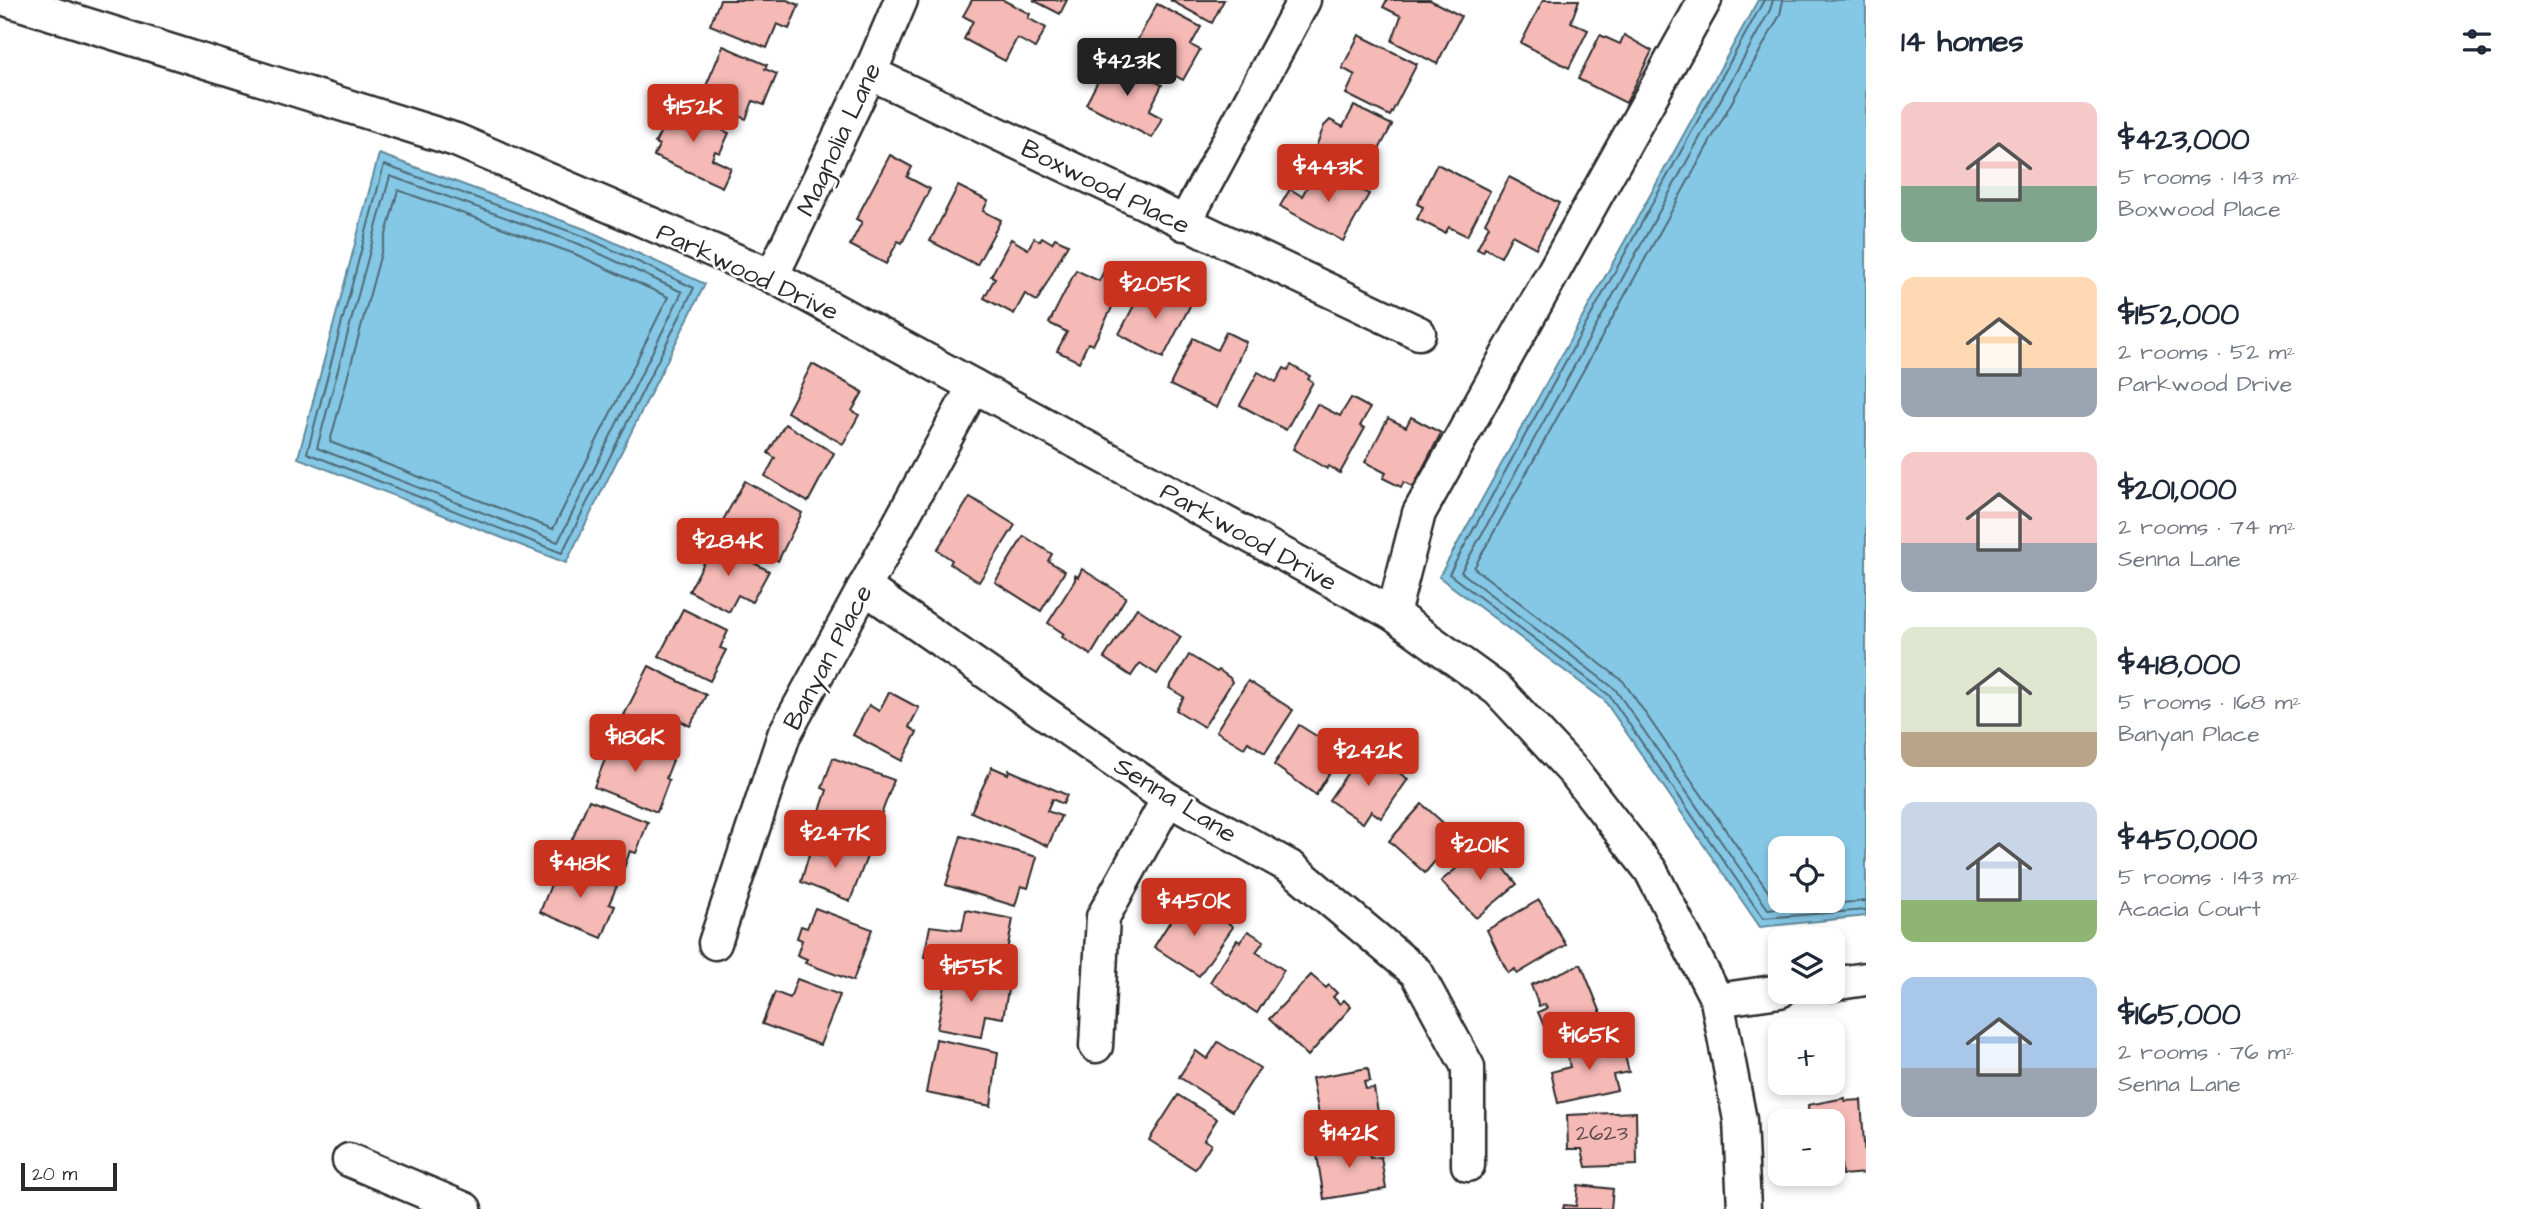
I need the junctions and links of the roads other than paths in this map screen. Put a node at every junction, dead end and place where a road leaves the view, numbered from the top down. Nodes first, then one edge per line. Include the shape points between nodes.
1 (8, 0) edge
2 (901, 0) edge
3 (1304, 0) edge
4 (1705, 0) edge
5 (870, 73) junction
6 (1184, 224) junction
7 (772, 276) junction
8 (1419, 333) dead end
9 (974, 386) junction
10 (864, 587) junction
11 (1393, 614) junction
12 (1168, 799) junction
13 (715, 943) dead end
14 (1866, 979) edge
15 (1845, 982) edge
16 (1768, 993) edge
17 (1717, 1000) junction
18 (1096, 1046) dead end
19 (349, 1160) dead end
20 (1468, 1165) dead end
21 (465, 1209) edge
22 (1744, 1209) edge

1 - 7 street, Parkwood Drive via 456,140
2 - 5 street, Magnolia Lane
3 - 6 street
4 - 11 street via 1424,503
5 - 6 street, Boxwood Place
5 - 7 street, Magnolia Lane
6 - 8 street, Boxwood Place
7 - 9 street, Parkwood Drive
9 - 10 street, Banyan Place
9 - 11 street, Parkwood Drive
10 - 12 street, Senna Lane
10 - 13 street, Banyan Place via 784,736
11 - 17 street, Parkwood Drive via 1498,690 1575,773 1651,871
12 - 18 street via 1103,917
12 - 20 street, Senna Lane via 1292,868 1417,973 1468,1067
14 - 15 street
16 - 17 street
17 - 22 street, Parkwood Drive via 1740,1120
19 - 21 street

